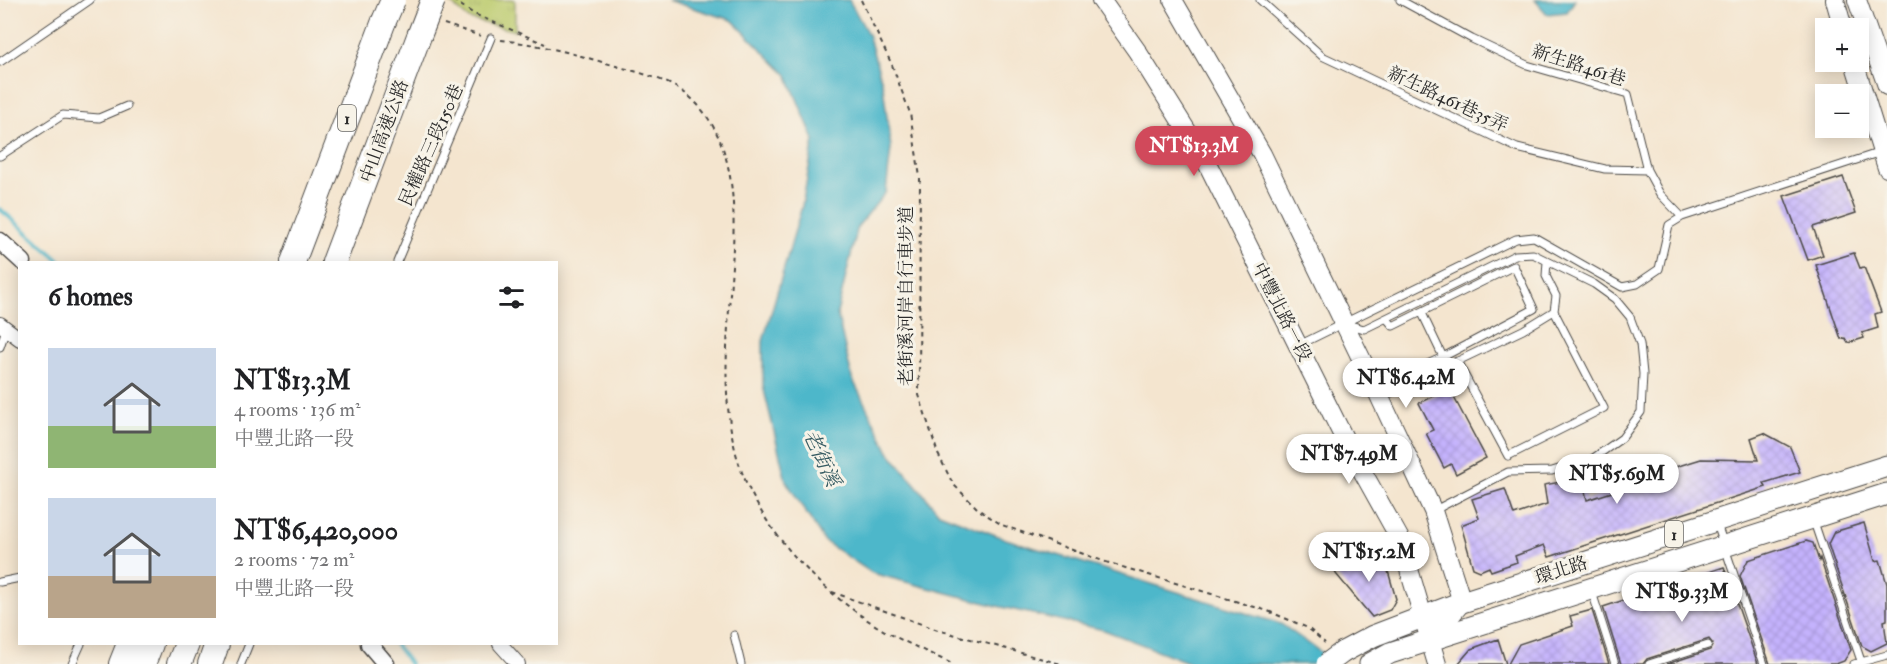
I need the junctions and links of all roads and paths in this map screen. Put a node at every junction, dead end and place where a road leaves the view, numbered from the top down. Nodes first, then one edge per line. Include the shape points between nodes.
1 (90, 0) edge
2 (453, 0) edge
3 (861, 0) edge
4 (1101, 0) edge
5 (1173, 0) edge
6 (1260, 0) edge
7 (1401, 0) edge
8 (1835, 0) edge
9 (1857, 0) edge
10 (388, 11) edge
11 (436, 11) edge
12 (1841, 18) edge
13 (491, 38) junction
14 (548, 45) junction
15 (0, 62) edge
16 (1857, 72) edge
17 (1887, 86) edge
18 (127, 106) dead end
19 (380, 143) junction
20 (0, 156) edge
21 (1885, 157) edge
22 (1647, 170) junction
23 (1682, 217) junction
24 (0, 241) edge
25 (22, 261) edge
26 (291, 261) edge
27 (334, 261) edge
28 (344, 261) edge
29 (397, 261) edge
30 (1547, 261) junction
31 (1554, 311) junction
32 (1422, 313) junction
33 (1388, 319) junction
34 (1345, 324) junction
35 (3, 327) edge
36 (18, 338) edge
37 (1299, 345) junction
38 (0, 347) edge
39 (1443, 357) junction
40 (1457, 361) junction
41 (1378, 392) junction
42 (1887, 466) edge
43 (1887, 494) edge
44 (1433, 511) junction
45 (1813, 518) junction
46 (1715, 520) junction
47 (1726, 547) junction
48 (18, 578) edge
49 (0, 582) edge
50 (1591, 590) junction
51 (829, 591) junction
52 (1462, 602) junction
53 (1422, 617) junction
54 (734, 635) dead end
55 (1430, 641) junction
56 (81, 645) edge
57 (129, 645) edge
58 (151, 645) edge
59 (187, 645) edge
60 (217, 645) edge
61 (249, 645) edge
62 (370, 645) edge
63 (501, 645) edge
64 (1708, 645) dead end
65 (1332, 654) edge
66 (1887, 655) edge
67 (1858, 663) edge
68 (72, 664) edge
69 (121, 664) edge
70 (143, 664) edge
71 (179, 664) edge
72 (210, 664) edge
73 (241, 664) edge
74 (386, 664) edge
75 (518, 664) edge
76 (741, 664) edge
77 (952, 664) edge
78 (1061, 664) edge
79 (1370, 664) edge
80 (1437, 664) edge
81 (1615, 664) edge
82 (1649, 664) edge
83 (1764, 664) edge

1 - 15 lane
2 - 14 path via 474,14
3 - 65 path, 老街溪河岸自行車步道 via 910,113 920,177 920,395 938,454 953,484 979,510 1002,525 1268,611 1308,628
4 - 37 main road, 中豐北路一段 via 1207,163
5 - 34 main road via 1262,154
6 - 22 lane, 新生路461巷35弄 via 1322,56 1517,148 1605,169
7 - 22 lane, 新生路461巷 via 1527,66 1628,94
8 - 12 main road
9 - 17 main road
10 - 26 highway, 1
11 - 13 path
11 - 19 highway, 中山高速公路 / 1, bridge via 419,36
13 - 14 path
13 - 29 lane, 民權路三段150巷
14 - 51 path via 656,77 697,104 714,131 732,185 734,236 724,385 737,458 760,511
16 - 21 main road
18 - 20 lane via 99,118 63,115
19 - 27 highway, 中山高速公路 / 1
19 - 28 highway, 1
21 - 23 lane
22 - 23 lane, 新生路461巷 via 1660,194
23 - 34 lane via 1669,225 1659,269 1637,284 1622,287 1534,237 1516,239
24 - 25 street
30 - 31 lane via 1546,276 1556,296
30 - 33 lane via 1533,254 1515,255
30 - 44 lane via 1594,284 1615,299 1630,317 1640,344 1641,412 1622,438 1592,459 1552,471 1508,472
31 - 40 lane
31 - 40 lane via 1604,408 1508,456
32 - 33 lane via 1393,326
32 - 39 lane
32 - 39 lane via 1514,266 1534,309
33 - 34 lane via 1364,329
34 - 37 lane
34 - 41 main road
35 - 36 street
35 - 38 lane
37 - 53 main road, 中豐北路一段 via 1346,442 1400,539
39 - 41 lane
40 - 41 lane
41 - 44 main road
42 - 46 main road, 環北路 / 1
43 - 45 main road, 環北路 / 1
44 - 52 main road
45 - 47 main road, 環北路 / 1
45 - 67 lane
46 - 47 lane
46 - 52 main road, 環北路 / 1
47 - 50 main road, 環北路 / 1
47 - 83 lane
48 - 49 lane
50 - 55 main road, 環北路 / 1
50 - 81 lane
51 - 77 path via 872,624
51 - 78 path via 938,630
52 - 53 main road, 環北路 / 1
52 - 55 main road
53 - 55 main road, 中豐北路一段
53 - 65 main road, 環北路 / 1
54 - 76 lane
55 - 79 main road, 環北路 / 1 via 1390,653
55 - 80 main road, 中豐北路一段
56 - 68 lane
57 - 69 highway
58 - 70 highway
59 - 71 highway
60 - 72 highway
61 - 73 lane
62 - 74 street
63 - 75 street
64 - 82 lane
66 - 67 lane

